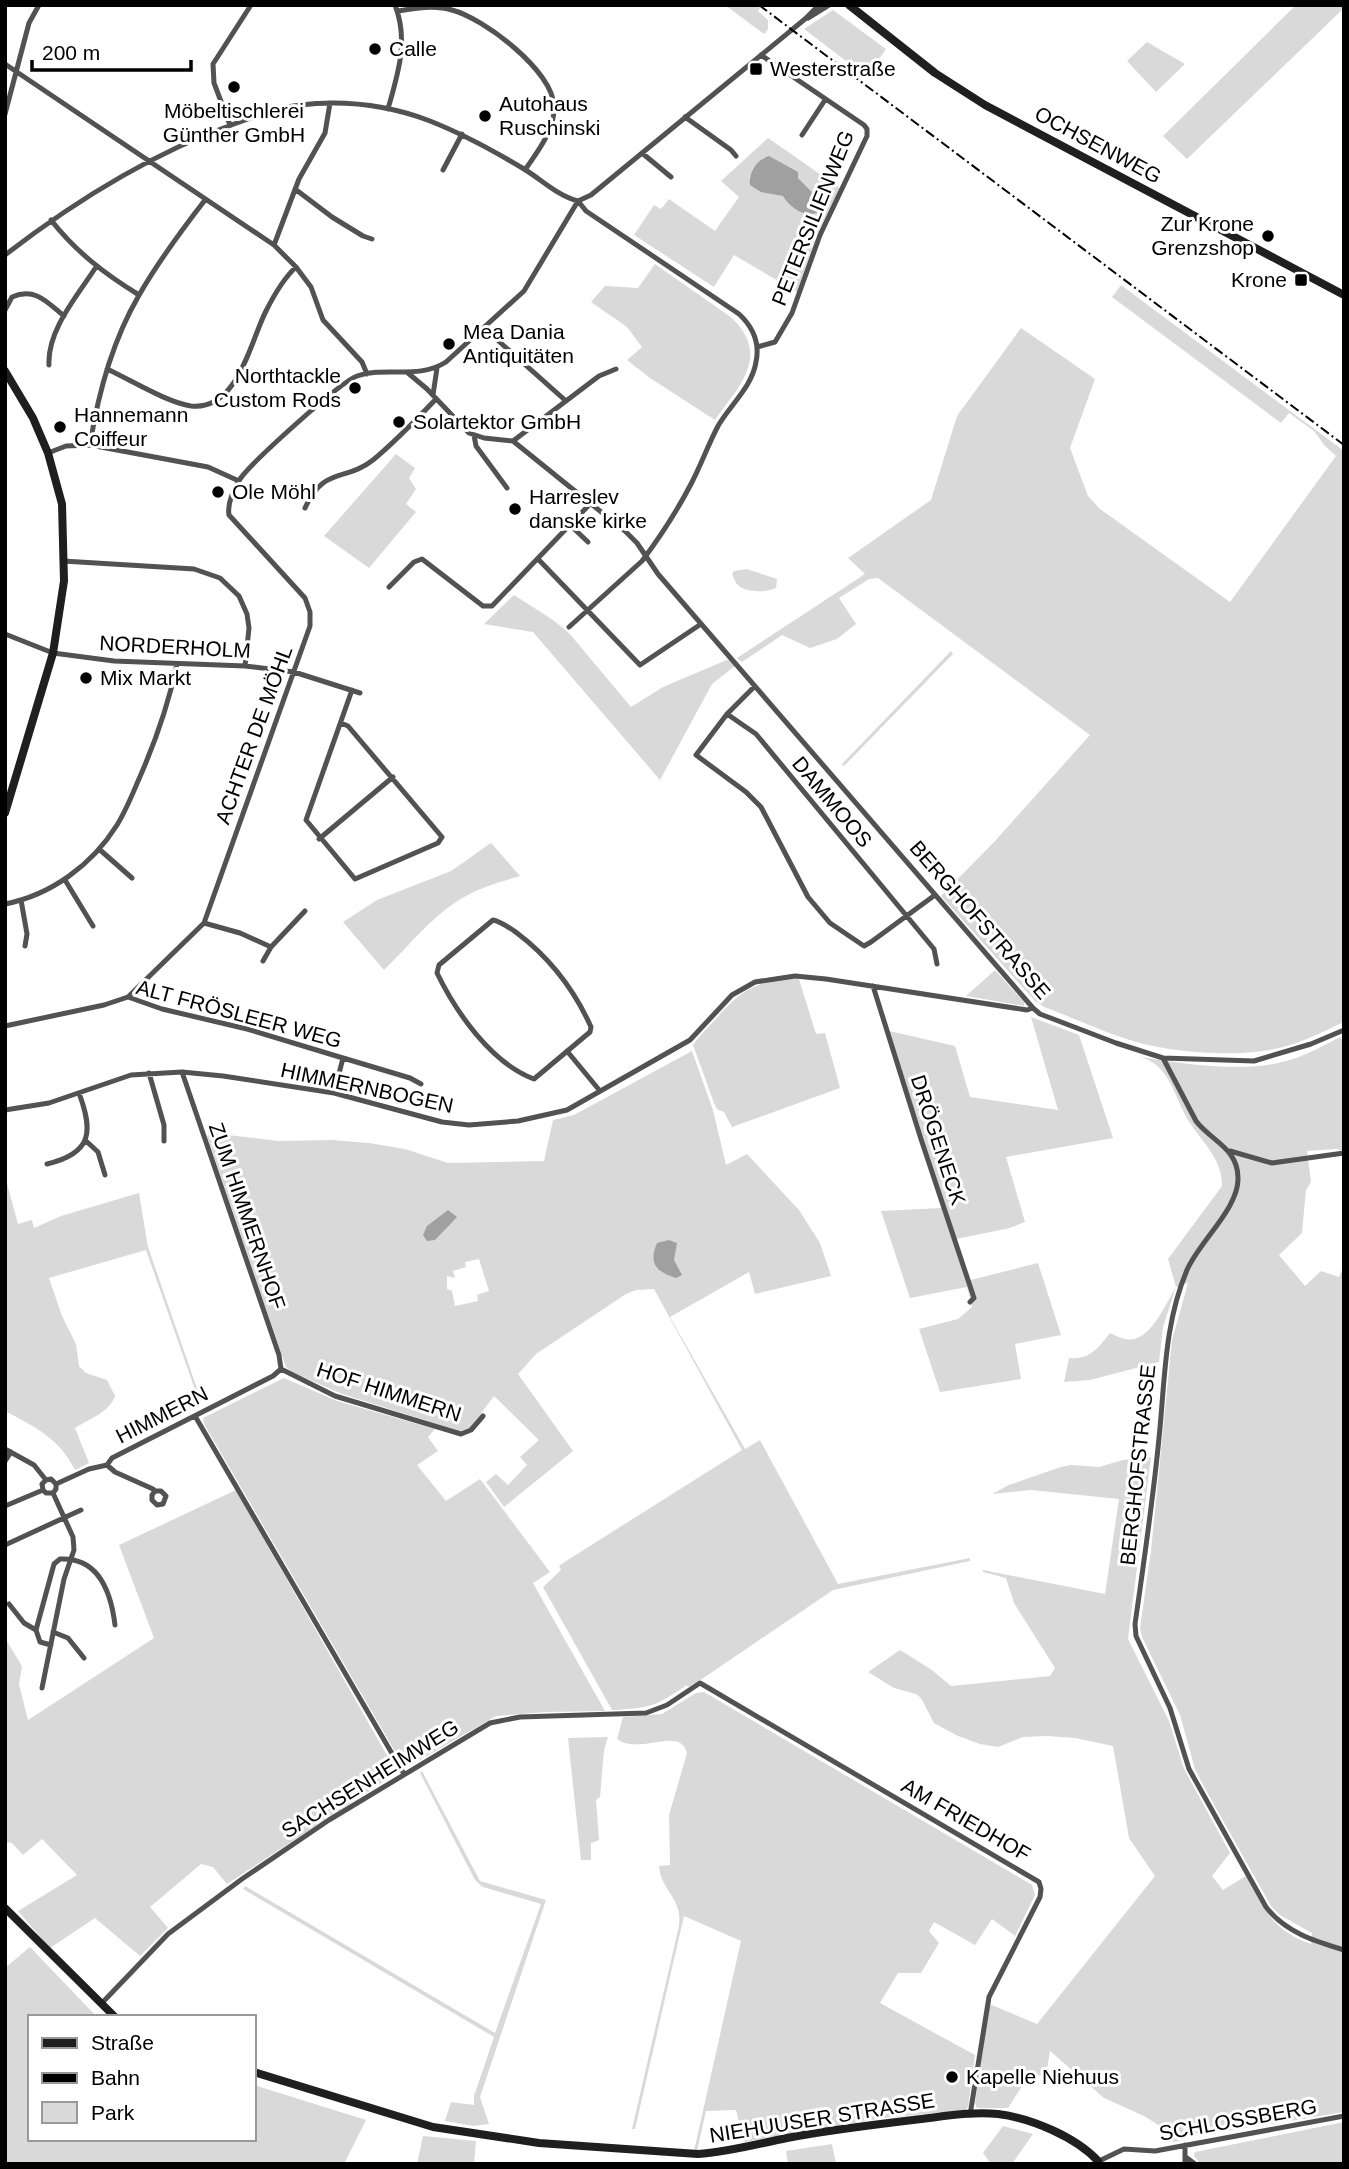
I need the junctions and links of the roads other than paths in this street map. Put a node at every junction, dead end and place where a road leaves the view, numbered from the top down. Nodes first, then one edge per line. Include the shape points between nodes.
1 (39, 5) edge
2 (251, 5) edge
3 (819, 5) edge
4 (829, 5) edge
5 (849, 5) edge
6 (397, 8) edge
7 (805, 19) junction
8 (761, 55) junction
9 (5, 64) edge
10 (17, 72) junction
11 (825, 100) junction
12 (330, 103) junction
13 (388, 109) junction
14 (5, 114) edge
15 (685, 117) junction
16 (230, 125) junction
17 (461, 134) junction
18 (802, 135) dead end
19 (642, 153) junction
20 (736, 156) dead end
21 (149, 161) junction
22 (443, 170) dead end
23 (525, 170) junction
24 (671, 177) dead end
25 (295, 189) junction
26 (205, 200) junction
27 (579, 201) junction
28 (51, 220) junction
29 (372, 239) dead end
30 (274, 245) junction
31 (5, 255) edge
32 (96, 267) junction
33 (296, 267) junction
34 (139, 295) junction
35 (1344, 295) edge
36 (5, 310) edge
37 (64, 316) junction
38 (485, 329) junction
39 (757, 347) junction
40 (49, 365) dead end
41 (437, 368) junction
42 (107, 369) junction
43 (616, 369) dead end
44 (5, 371) edge
45 (408, 373) junction
46 (367, 374) junction
47 (434, 397) junction
48 (566, 401) junction
49 (474, 435) junction
50 (513, 441) junction
51 (90, 445) junction
52 (48, 453) junction
53 (239, 481) junction
54 (507, 488) dead end
55 (590, 504) junction
56 (305, 508) dead end
57 (570, 525) junction
58 (588, 542) dead end
59 (646, 556) junction
60 (538, 559) junction
61 (63, 561) junction
62 (389, 587) dead end
63 (589, 609) junction
64 (701, 624) junction
65 (569, 627) dead end
66 (5, 634) edge
67 (53, 653) junction
68 (177, 664) junction
69 (245, 666) junction
70 (294, 671) junction
71 (755, 686) junction
72 (352, 690) junction
73 (360, 693) dead end
74 (727, 714) junction
75 (341, 723) junction
76 (393, 777) junction
77 (5, 813) edge
78 (319, 839) junction
79 (99, 849) junction
80 (132, 877) dead end
81 (65, 880) junction
82 (934, 895) junction
83 (21, 901) junction
84 (5, 904) edge
85 (305, 911) dead end
86 (906, 916) junction
87 (204, 923) junction
88 (93, 926) dead end
89 (25, 946) dead end
90 (271, 947) junction
91 (263, 961) dead end
92 (937, 964) dead end
93 (873, 986) junction
94 (128, 997) junction
95 (1033, 1008) junction
96 (5, 1026) edge
97 (1344, 1030) edge
98 (567, 1052) junction
99 (343, 1058) junction
100 (1163, 1058) junction
101 (182, 1072) junction
102 (149, 1073) junction
103 (421, 1084) dead end
104 (600, 1091) junction
105 (79, 1093) junction
106 (334, 1093) junction
107 (5, 1110) edge
108 (85, 1140) junction
109 (164, 1141) dead end
110 (1230, 1150) junction
111 (1344, 1153) edge
112 (47, 1164) dead end
113 (105, 1175) dead end
114 (970, 1302) dead end
115 (281, 1370) junction
116 (195, 1416) junction
117 (483, 1416) dead end
118 (8, 1450) edge
119 (5, 1461) edge
120 (107, 1465) junction
121 (46, 1480) junction
122 (56, 1484) junction
123 (43, 1490) junction
124 (155, 1492) dead end
125 (53, 1493) junction
126 (5, 1506) edge
127 (81, 1510) dead end
128 (64, 1518) junction
129 (5, 1545) edge
130 (72, 1559) junction
131 (9, 1604) dead end
132 (115, 1625) dead end
133 (36, 1630) junction
134 (54, 1632) junction
135 (51, 1645) junction
136 (84, 1658) dead end
137 (700, 1684) joint
138 (43, 1688) dead end
139 (404, 1774) junction
140 (5, 1908) edge
141 (1344, 1950) edge
142 (101, 2004) junction
143 (113, 2015) edge
144 (256, 2074) edge
145 (970, 2115) junction
146 (1344, 2116) edge
147 (1185, 2145) junction
148 (1186, 2161) edge
149 (1099, 2162) edge
150 (1195, 2164) edge

1 - 10 street via 29,23
2 - 16 street via 214,64 214,83
3 - 7 street
4 - 7 street
5 - 35 street, OCHSENWEG via 935,74 985,104
6 - 13 street via 403,46
6 - 23 street via 435,7 463,13 535,67 550,89 554,112 548,132
7 - 8 street
8 - 11 street, PETERSILIENWEG
8 - 15 street
9 - 10 street
10 - 14 street
10 - 21 street
11 - 18 street
11 - 39 street, PETERSILIENWEG via 863,125 867,136 820,235 792,313 775,342
12 - 13 street
12 - 16 street via 297,105
12 - 25 street via 325,133
13 - 17 street
15 - 19 street
15 - 20 street
16 - 21 street
17 - 22 street
17 - 23 street
19 - 24 street
19 - 27 street
21 - 26 street
21 - 28 street
23 - 27 street
25 - 29 street
25 - 30 street
26 - 30 street
26 - 34 street
27 - 38 street via 524,292
27 - 39 street via 586,211 739,314 752,329
28 - 31 street
28 - 32 street
30 - 33 street
32 - 34 street
32 - 37 street
33 - 42 street via 265,312 235,383 213,401 198,406 181,404
33 - 46 street via 312,287 323,320 365,366
34 - 42 street
36 - 37 street via 12,297 23,292 49,303
37 - 40 street via 48,353
38 - 41 street
38 - 48 street
39 - 59 street via 750,380 719,425 690,487
41 - 45 street
41 - 47 street
42 - 51 street
43 - 48 street
44 - 52 street
45 - 46 street
45 - 47 street
46 - 53 street via 343,385
47 - 49 street
47 - 56 street via 371,461 334,475 317,488
48 - 50 street
49 - 50 street
49 - 54 street via 476,446
50 - 55 street, BERGHOFSTRASSE
51 - 52 street via 66,446
51 - 53 street via 208,467
52 - 61 street via 62,503
53 - 70 street, ACHTER DE MÖHL via 229,514 309,605 310,626
55 - 57 street
55 - 59 street, BERGHOFSTRASSE via 625,531
57 - 58 street
57 - 60 street
59 - 63 street
59 - 64 street, BERGHOFSTRASSE
60 - 62 street via 488,607 422,559
60 - 63 street
61 - 67 street
61 - 69 street via 194,569 220,578 239,596 247,614
63 - 64 street via 640,665
63 - 65 street
64 - 71 street, BERGHOFSTRASSE
66 - 67 street, NORDERHOLM
67 - 68 street, NORDERHOLM
67 - 77 street
68 - 69 street, NORDERHOLM
68 - 79 street via 170,698 145,763 116,826
69 - 70 street, NORDERHOLM
70 - 72 street, NORDERHOLM
70 - 87 street, ACHTER DE MÖHL
71 - 74 street
71 - 82 street, BERGHOFSTRASSE
72 - 73 street, NORDERHOLM
72 - 75 street
74 - 86 street, DAMMOOS via 756,734
74 - 86 street via 697,758 761,807 808,897 830,923 864,946
75 - 76 street
75 - 78 street via 306,820
76 - 78 street
76 - 78 street via 441,834 438,843 355,879
79 - 80 street
79 - 81 street
81 - 83 street
81 - 88 street
82 - 86 street
82 - 95 street, BERGHOFSTRASSE
83 - 84 street
83 - 89 street
85 - 90 street
86 - 92 street, DAMMOOS via 934,949
87 - 90 street
87 - 94 street, ACHTER DE MÖHL
90 - 91 street
93 - 95 street
93 - 104 street via 795,976 755,982 732,995 690,1040
93 - 114 street, DRÖGENECK via 974,1298
94 - 96 street, ALT FRÖSLEER WEG
94 - 99 street, ALT FRÖSLEER WEG
95 - 100 street, BERGHOFSTRASSE via 1069,1026
97 - 100 street, BERGHOFSTRASSE via 1254,1060
98 - 98 street via 537,1078 524,1075 475,1032 452,1001 437,969 493,920 512,930 559,974 591,1027
98 - 104 street
99 - 103 street, ALT FRÖSLEER WEG
99 - 106 street
100 - 110 street via 1196,1121
101 - 102 street, HIMMERNBOGEN
101 - 106 street, HIMMERNBOGEN
101 - 115 street, ZUM HIMMERNHOF
102 - 105 street, HIMMERNBOGEN
102 - 109 street
104 - 106 street, HIMMERNBOGEN via 567,1110 469,1125
105 - 107 street, HIMMERNBOGEN
105 - 108 street via 89,1124
108 - 112 street via 62,1159
108 - 113 street via 98,1152
110 - 111 street via 1272,1163
110 - 141 street, BERGHOFSTRASSE via 1237,1189 1187,1270 1169,1330 1136,1636 1170,1709 1189,1769 1266,1907 1292,1930
115 - 116 street, HIMMERN
115 - 117 street, HOF HIMMERN via 335,1395 461,1434
116 - 120 street, HIMMERN via 112,1458
116 - 139 street
118 - 119 street
118 - 121 street via 34,1465
120 - 122 street, HIMMERN
120 - 124 street
121 - 122 street
121 - 123 street
122 - 125 street
123 - 125 street
123 - 126 street
125 - 128 street
127 - 128 street
128 - 129 street
128 - 130 street via 74,1542
130 - 132 street via 93,1569 104,1581
130 - 133 street via 54,1564
130 - 134 street
131 - 133 street
133 - 135 street via 40,1642
134 - 135 street
134 - 136 street via 68,1638
135 - 138 street
137 - 139 street, SACHSENHEIMWEG via 646,1713 499,1720
137 - 145 street, AM FRIEDHOF via 1039,1882 1040,1897 989,1997
139 - 142 street, SACHSENHEIMWEG via 178,1925
140 - 142 street
142 - 143 street
144 - 145 street, NIEHUUSER STRASSE via 433,2127 539,2143 698,2154 819,2132
145 - 149 street, NIEHUUSER STRASSE via 1000,2114 1031,2123 1076,2142
146 - 147 street, SCHLOSSBERG
147 - 148 street
147 - 149 street, SCHLOSSBERG via 1155,2151 1124,2148
148 - 150 street

